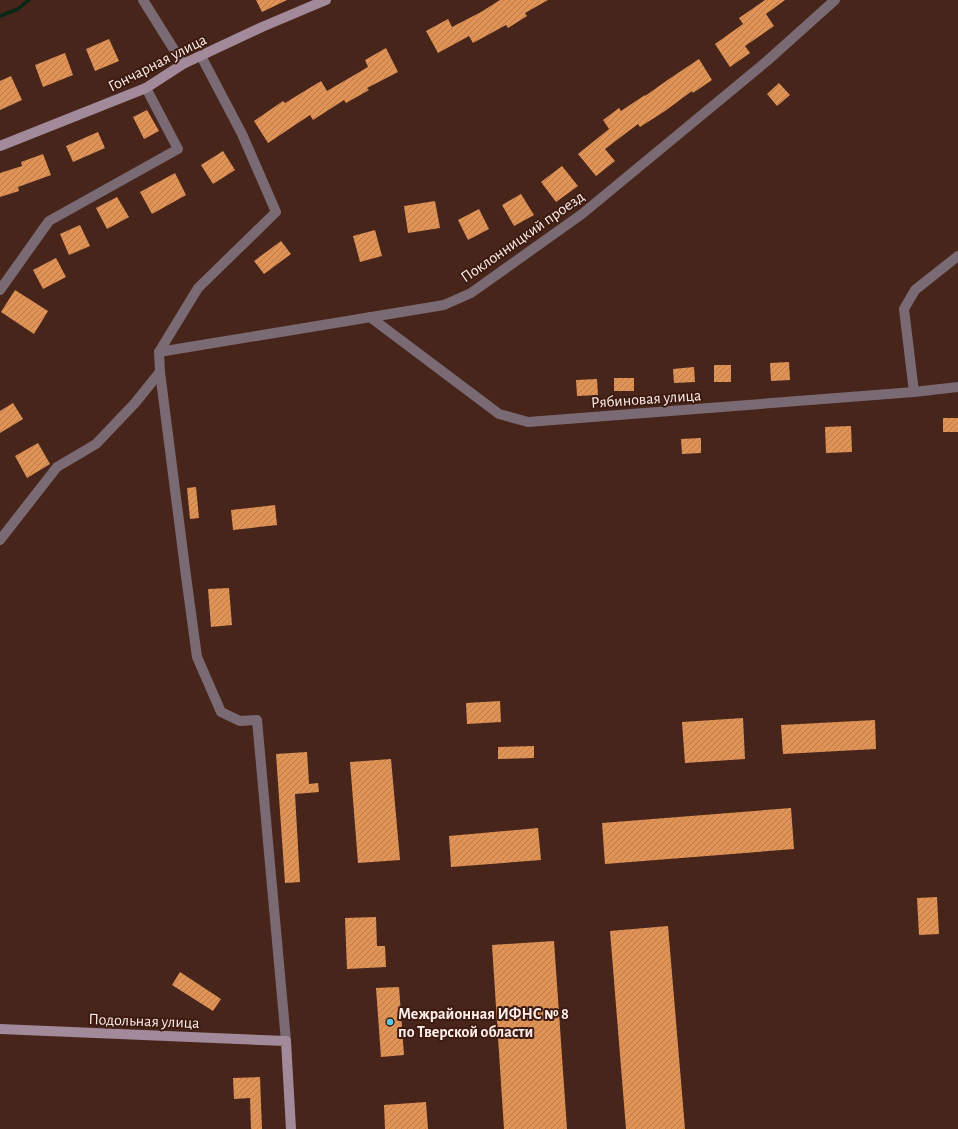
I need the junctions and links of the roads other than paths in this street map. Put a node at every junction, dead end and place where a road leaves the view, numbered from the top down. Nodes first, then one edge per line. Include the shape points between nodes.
1 (143, 0) edge
2 (326, 0) edge
3 (835, 0) edge
4 (201, 56) junction
5 (183, 64) junction
6 (146, 88) junction
7 (0, 146) edge
8 (958, 256) edge
9 (0, 290) edge
10 (370, 317) junction
11 (159, 352) junction
12 (160, 372) junction
13 (958, 387) edge
14 (914, 392) junction
15 (0, 540) edge
16 (0, 1029) edge
17 (286, 1041) junction
18 (291, 1129) edge

1 - 5 street
2 - 4 street, Гончарная улица
3 - 10 street, Поклонницкий проезд via 767,61 582,214 471,292 444,305
4 - 5 street, Гончарная улица
4 - 11 street via 242,134 276,212 198,288
5 - 6 street, Гончарная улица
6 - 7 street, Гончарная улица
6 - 9 street via 178,149 49,221
8 - 14 street via 915,290 904,309
10 - 11 street, Поклонницкий проезд
10 - 14 street, Рябиновая улица via 498,414 528,422
11 - 12 street
12 - 15 street via 96,444 57,468
12 - 17 street via 197,657 221,712 240,721 257,720
13 - 14 street, Рябиновая улица
16 - 17 street, Подольная улица
17 - 18 street

